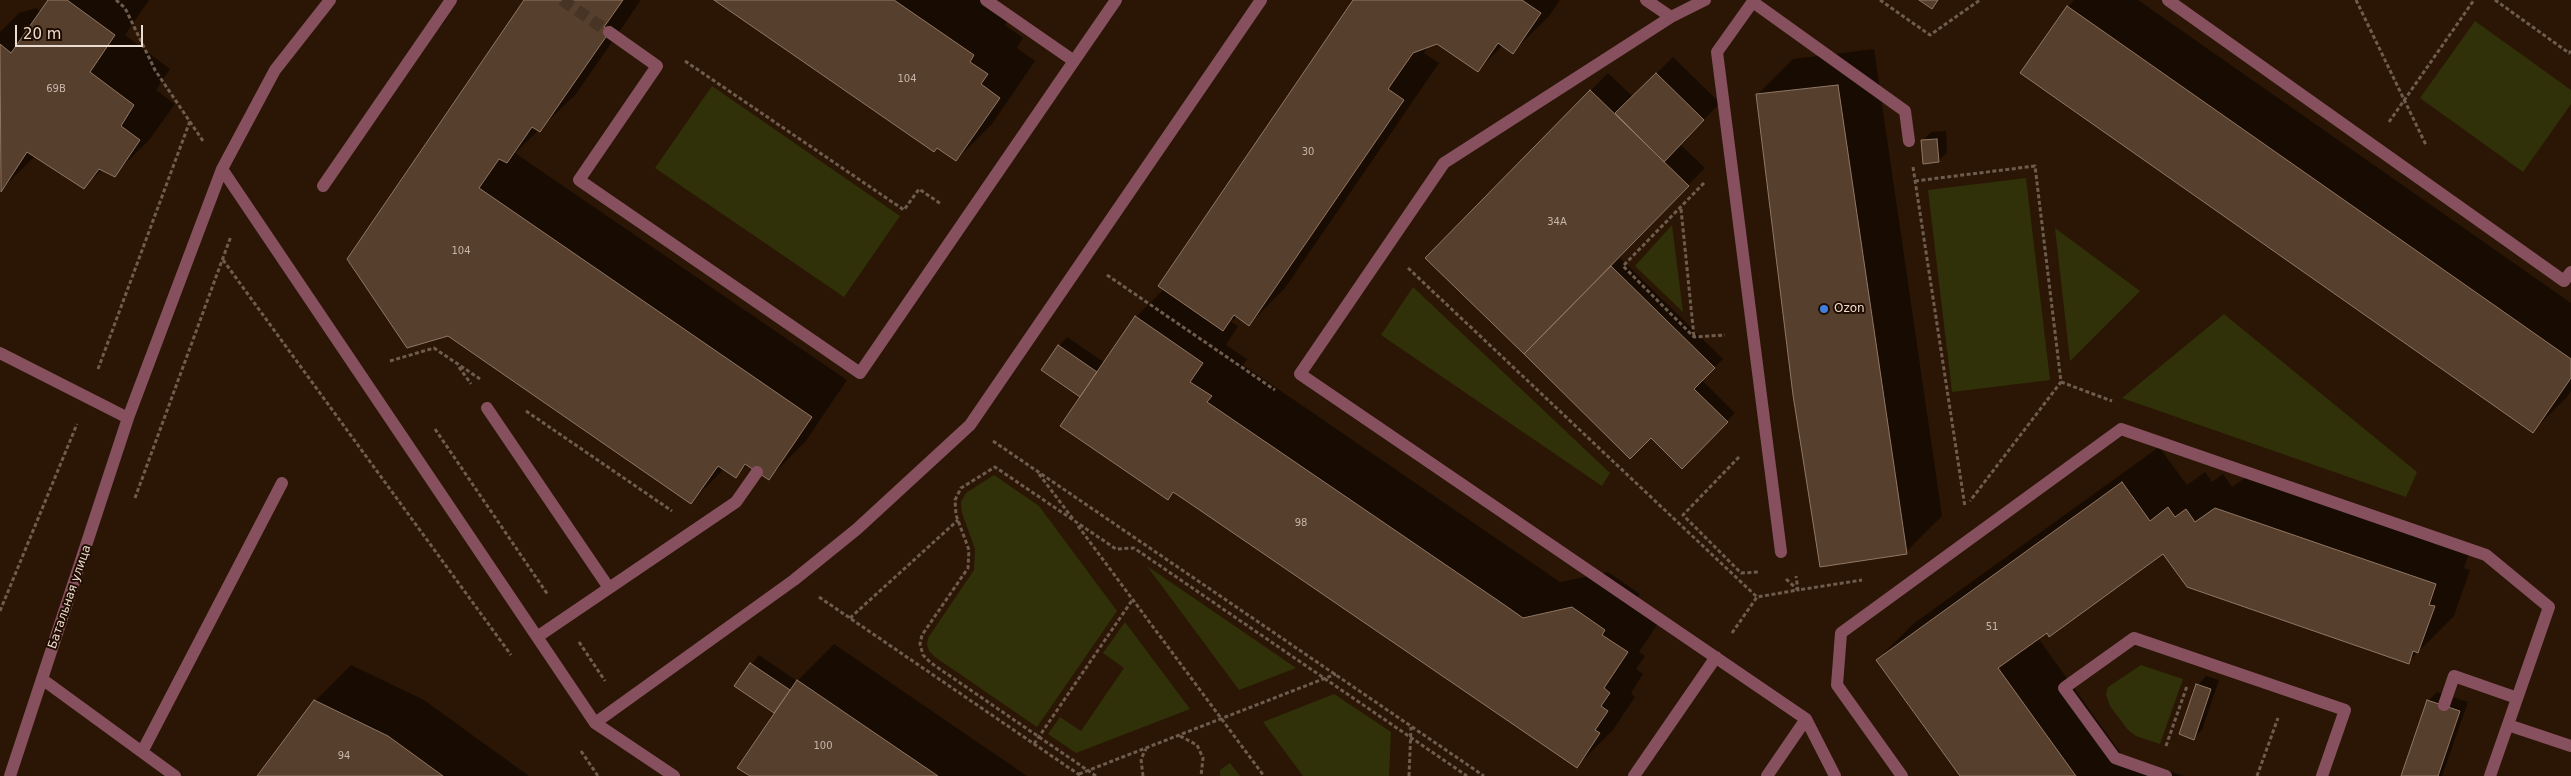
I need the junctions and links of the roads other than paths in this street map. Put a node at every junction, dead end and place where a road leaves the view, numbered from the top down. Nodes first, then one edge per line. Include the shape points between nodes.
1 (330, 0) edge
2 (451, 0) edge
3 (986, 0) edge
4 (1116, 0) edge
5 (1261, 0) edge
6 (1646, 0) edge
7 (1705, 0) edge
8 (2168, 0) edge
9 (1754, 1) edge
10 (1671, 17) junction
11 (609, 32) tunnel mouth
12 (1074, 61) junction
13 (1909, 141) road end
14 (222, 169) junction
15 (323, 186) dead end
16 (2571, 272) edge
17 (0, 353) edge
18 (487, 408) dead end
19 (128, 418) junction
20 (757, 472) dead end
21 (282, 483) dead end
22 (1781, 552) dead end
23 (609, 588) junction
24 (537, 637) junction
25 (1716, 657) junction
26 (42, 679) junction
27 (2517, 698) junction
28 (2444, 705) dead end
29 (1806, 719) junction
30 (595, 723) junction
31 (2508, 725) junction
32 (2571, 746) edge
33 (142, 752) junction
34 (2162, 774) edge
35 (10, 776) edge
36 (175, 776) edge
37 (674, 776) edge
38 (1634, 776) edge
39 (1767, 776) edge
40 (1835, 776) edge
41 (1902, 776) edge
42 (2322, 776) edge
43 (2490, 776) edge

1 - 14 street, Батальная улица via 275,70
2 - 15 street
3 - 12 street
4 - 12 street
5 - 30 street via 970,425 857,529 794,580
6 - 10 street
7 - 10 street
8 - 16 street via 2564,281
9 - 13 street via 1905,111
9 - 22 street via 1717,52
10 - 25 street via 1444,163 1300,374
11 - 12 street via 657,66 579,180 860,373
14 - 19 street, Батальная улица
14 - 24 street
17 - 19 street
18 - 23 street
19 - 26 street, Батальная улица
20 - 23 street via 736,502
21 - 33 street
23 - 24 street
24 - 30 street
25 - 29 street
25 - 38 street
26 - 33 street
26 - 35 street, Батальная улица
27 - 28 street via 2454,676
27 - 31 street
27 - 41 street via 2548,607 2486,555 2121,429 1841,633 1837,685
29 - 39 street
29 - 40 street
30 - 37 street
31 - 32 street
31 - 43 street
33 - 36 street
34 - 42 street via 2115,758 2064,688 2134,638 2345,710

